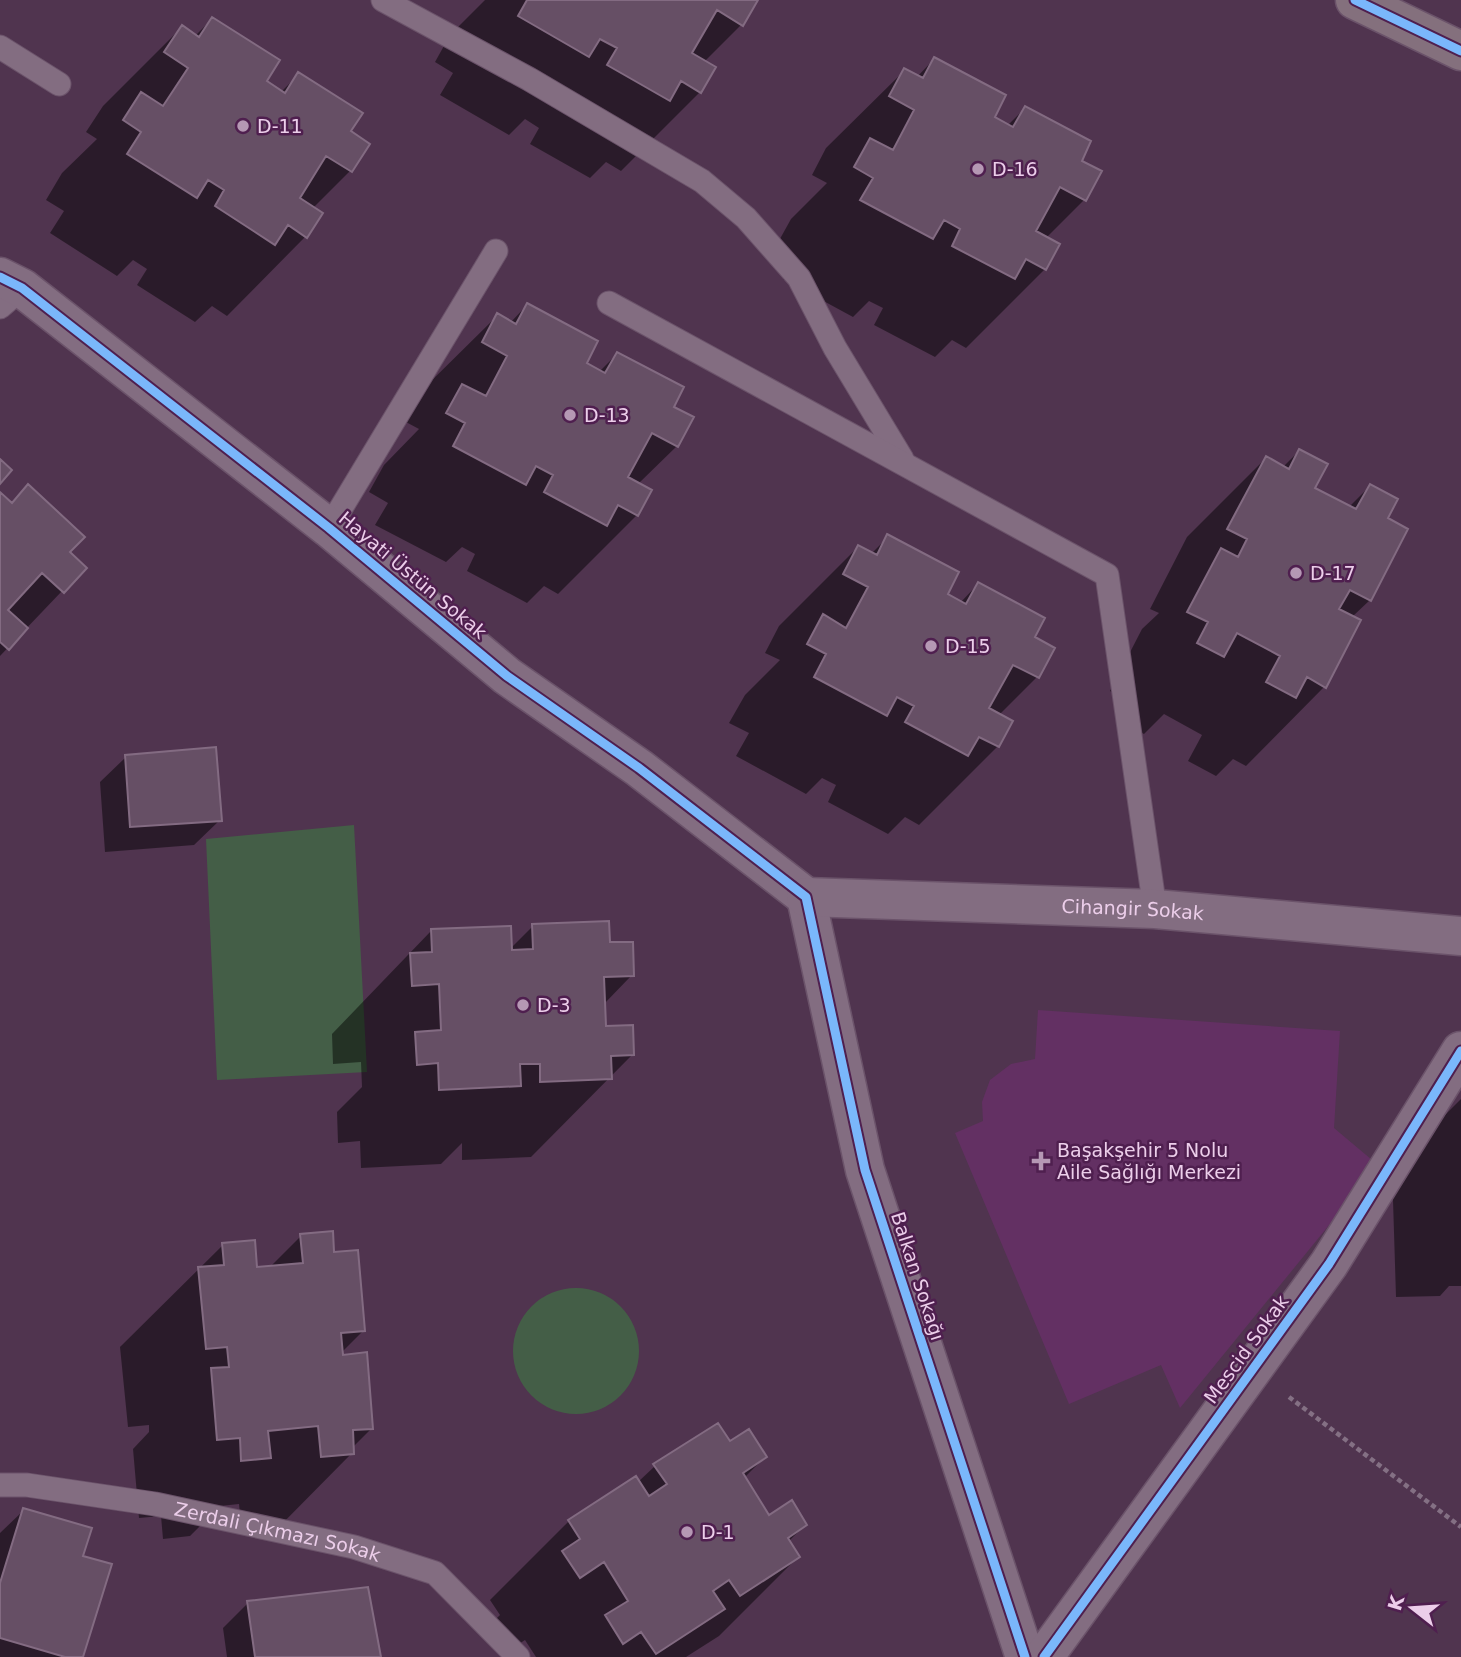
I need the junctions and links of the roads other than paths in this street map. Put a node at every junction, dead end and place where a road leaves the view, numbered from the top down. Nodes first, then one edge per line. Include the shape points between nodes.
1 (383, 0) edge
2 (1354, 0) edge
3 (1391, 0) edge
4 (1416, 28) junction
5 (0, 47) edge
6 (1461, 51) edge
7 (60, 84) dead end
8 (496, 251) dead end
9 (0, 255) edge
10 (7, 291) edge
11 (609, 303) dead end
12 (904, 461) junction
13 (329, 528) junction
14 (806, 897) junction
15 (1155, 909) junction
16 (1461, 936) edge
17 (1461, 1051) edge
18 (0, 1485) edge
19 (519, 1657) edge
20 (1025, 1657) edge
21 (1044, 1657) edge

1 - 12 lane via 702,181 746,218 799,278 835,348
2 - 4 main road
3 - 4 main road
4 - 6 main road
5 - 7 lane
8 - 13 lane
9 - 10 street, Hayati Üstün Sokak
10 - 13 street, Hayati Üstün Sokak
11 - 12 lane
12 - 15 lane via 1107,575
13 - 14 street, Hayati Üstün Sokak via 507,676 639,768
14 - 15 street, Cihangir Sokak
14 - 20 street, Balkan Sokağı via 865,1170
15 - 16 street, Cihangir Sokak
17 - 21 street, Mescid Sokak via 1329,1264
18 - 19 lane, Zerdali Çıkmazı Sokak via 155,1504 354,1547 435,1573

